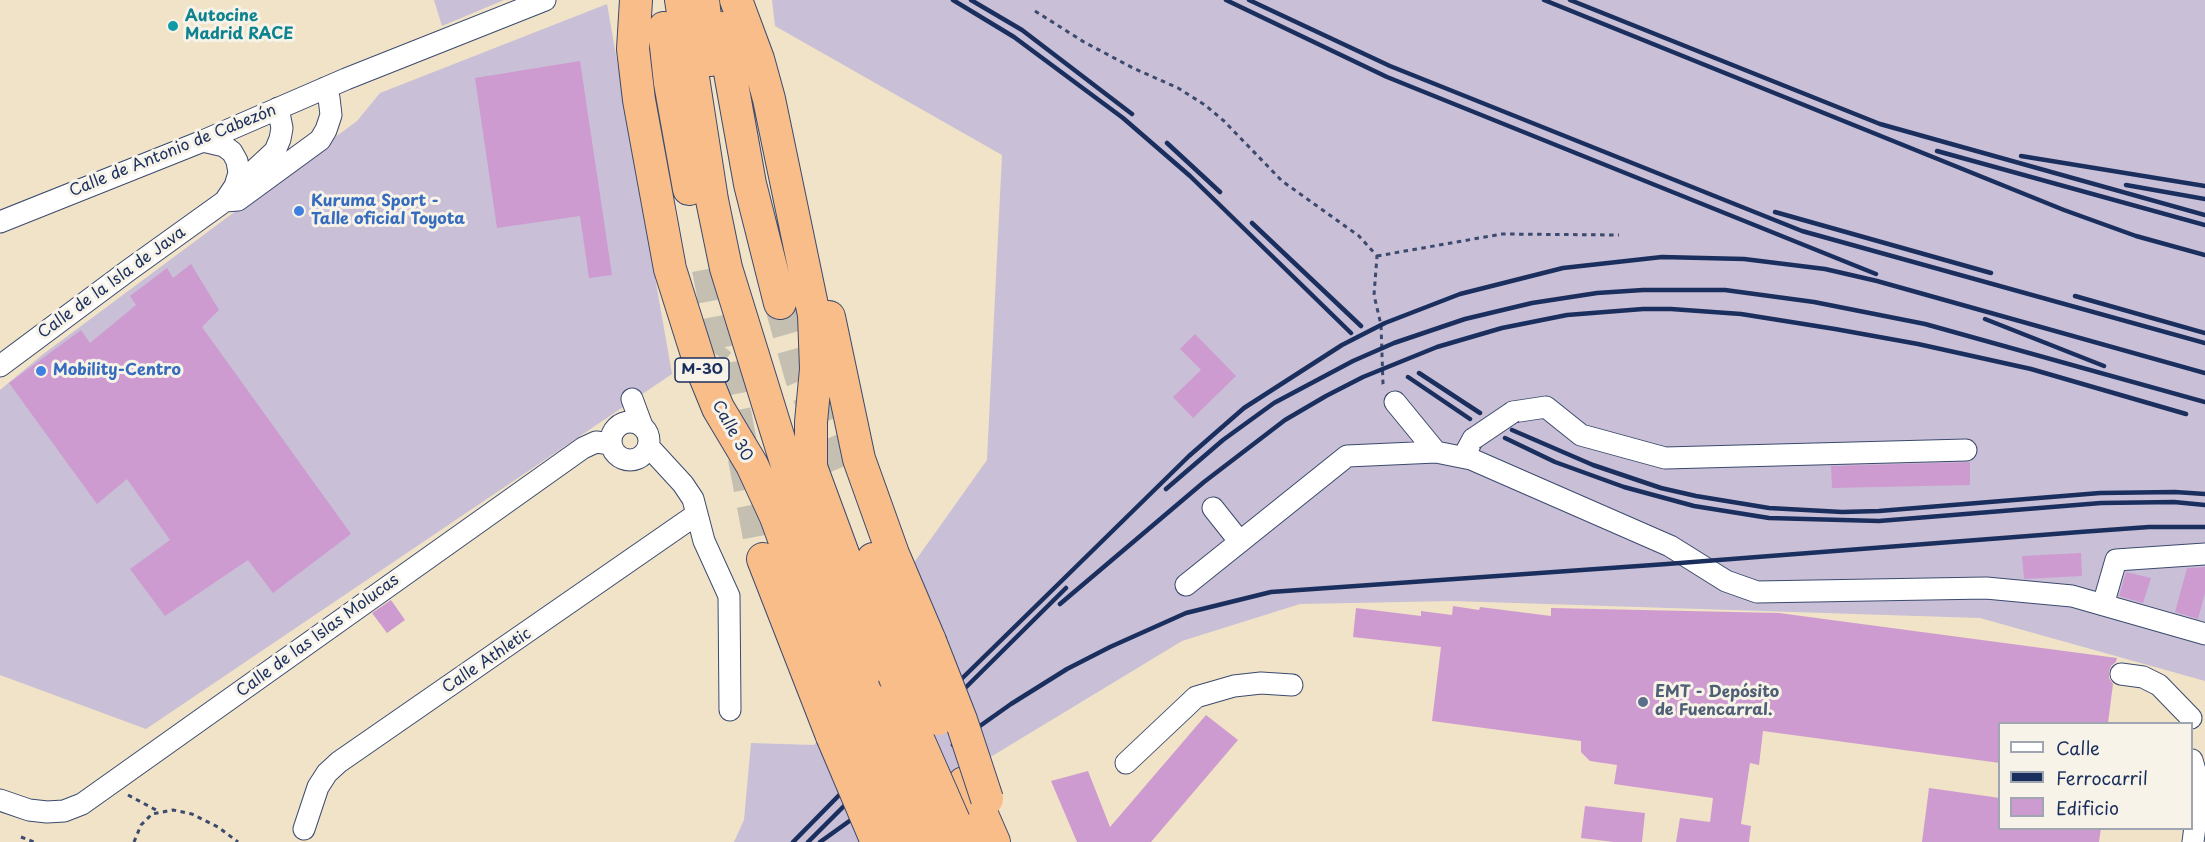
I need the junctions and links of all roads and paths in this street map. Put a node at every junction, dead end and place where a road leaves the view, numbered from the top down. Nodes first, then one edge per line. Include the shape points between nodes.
1 (545, 0) edge
2 (636, 0) edge
3 (649, 0) edge
4 (664, 0) edge
5 (681, 0) edge
6 (703, 0) edge
7 (717, 0) edge
8 (736, 0) edge
9 (1035, 11) dead end
10 (762, 71) junction
11 (325, 88) junction
12 (278, 108) junction
13 (203, 141) junction
14 (230, 193) junction
15 (0, 222) edge
16 (1619, 235) dead end
17 (1377, 256) junction
18 (708, 269) tunnel mouth
19 (780, 303) tunnel mouth
20 (0, 366) edge
21 (632, 399) dead end
22 (1395, 402) joint
23 (642, 426) junction
24 (611, 444) junction
25 (649, 447) junction
26 (1472, 449) junction
27 (1966, 450) dead end
28 (1436, 452) junction
29 (826, 468) junction
30 (1213, 508) dead end
31 (697, 514) junction
32 (1240, 542) junction
33 (2205, 554) edge
34 (763, 559) tunnel mouth
35 (1186, 585) dead end
36 (2103, 605) junction
37 (2205, 634) edge
38 (912, 658) junction
39 (2121, 674) dead end
40 (1292, 685) dead end
41 (730, 710) dead end
42 (853, 715) junction
43 (2195, 720) edge
44 (2193, 762) edge
45 (1126, 764) dead end
46 (2202, 785) edge
47 (119, 790) dead end
48 (9, 803) edge
49 (158, 812) junction
50 (950, 822) edge
51 (303, 829) dead end
52 (21, 837) dead end
53 (34, 842) edge
54 (134, 842) edge
55 (238, 842) edge
56 (877, 842) edge
57 (987, 842) edge
58 (994, 842) edge
59 (1004, 842) edge
60 (2193, 842) edge

1 - 11 street, Calle de Antonio de Cabezón
2 - 42 highway, Calle 30 / M-30 via 633,49 639,100 670,269 718,408 752,465 776,517
3 - 42 highway via 648,48 692,284 720,371 771,471
4 - 18 highway via 664,36 676,117
5 - 42 highway via 726,268 791,478
6 - 29 highway via 720,136 745,270 790,416
7 - 19 highway via 750,184
8 - 10 highway
9 - 17 path via 1205,105 1282,181 1359,237
10 - 29 highway via 814,315 816,369 811,422
10 - 38 highway via 785,119 859,459 893,554
11 - 12 street, Calle de Antonio de Cabezón
11 - 14 street, Calle de la Isla de Java via 331,115 320,140 238,200
12 - 13 street, Calle de Antonio de Cabezón
12 - 14 street, Calle de la Isla de Java via 282,128 275,151
13 - 14 street via 224,146 237,161 239,172
13 - 15 street, Calle de Antonio de Cabezón
14 - 20 street, Calle de la Isla de Java
16 - 17 path via 1502,234
17 - 22 path via 1374,295 1381,325 1383,384
21 - 23 street
22 - 28 street
23 - 24 street via 630,422 618,426
23 - 25 street via 649,435
24 - 25 street via 617,455 629,460 641,457
24 - 48 street, Calle de las Islas Molucas via 596,442 583,448 82,804 47,812
25 - 31 street via 683,484
26 - 27 street, bridge via 1513,412 1546,407 1581,435 1665,458
26 - 28 street
26 - 36 street via 1670,546 1726,581 1758,592 1986,588 2072,596
28 - 32 street via 1347,456
29 - 38 highway
30 - 32 street
31 - 41 street via 704,541 729,596
31 - 51 street, Calle Athletic via 339,762 318,787
32 - 35 street
33 - 36 street via 2116,560
34 - 42 highway
36 - 37 street
38 - 50 highway, bridge via 918,739
38 - 50 highway, bridge via 961,720
39 - 43 street via 2143,677 2158,685
40 - 45 street via 1234,686 1196,697
42 - 50 highway, Calle 30 / M-30, bridge
42 - 56 highway, bridge
44 - 46 street
46 - 60 street
47 - 49 path
49 - 54 path via 141,825
49 - 55 path via 192,814 218,826
50 - 57 highway
50 - 58 highway
50 - 59 highway
52 - 53 path

